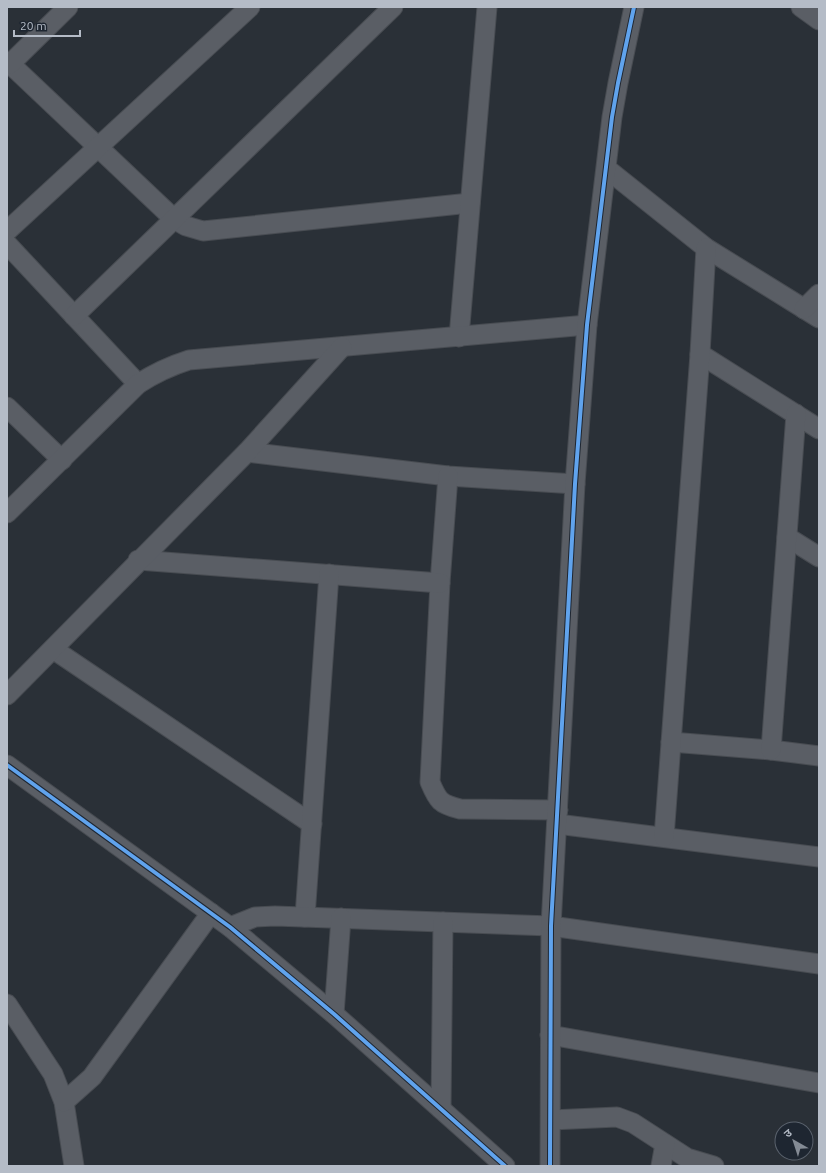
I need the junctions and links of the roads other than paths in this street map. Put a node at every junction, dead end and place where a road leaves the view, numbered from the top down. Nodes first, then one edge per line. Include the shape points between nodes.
1 (68, 7) edge
2 (250, 7) edge
3 (393, 7) edge
4 (487, 7) edge
5 (634, 7) edge
6 (801, 7) edge
7 (819, 20) edge
8 (9, 62) edge
9 (99, 147) junction
10 (607, 169) junction
11 (470, 203) junction
12 (174, 219) junction
13 (7, 231) edge
14 (7, 244) edge
15 (706, 248) junction
16 (819, 294) edge
17 (812, 313) edge
18 (74, 316) junction
19 (587, 325) junction
20 (459, 337) junction
21 (342, 347) junction
22 (700, 354) junction
23 (138, 384) junction
24 (7, 407) edge
25 (796, 414) junction
26 (819, 429) edge
27 (246, 452) junction
28 (62, 460) junction
29 (448, 476) junction
30 (575, 484) junction
31 (7, 513) edge
32 (787, 537) junction
33 (819, 557) edge
34 (138, 560) junction
35 (329, 574) junction
36 (440, 582) junction
37 (53, 649) junction
38 (7, 695) edge
39 (671, 742) junction
40 (771, 750) junction
41 (819, 756) edge
42 (7, 765) edge
43 (557, 817) junction
44 (312, 824) junction
45 (664, 837) junction
46 (819, 857) edge
47 (212, 913) junction
48 (305, 917) junction
49 (341, 918) junction
50 (443, 922) junction
51 (551, 926) junction
52 (230, 927) junction
53 (819, 964) edge
54 (7, 1004) edge
55 (334, 1014) junction
56 (550, 1035) junction
57 (819, 1083) edge
58 (64, 1102) junction
59 (441, 1109) junction
60 (551, 1120) junction
61 (666, 1144) junction
62 (74, 1166) edge
63 (505, 1166) edge
64 (550, 1166) edge
65 (661, 1166) edge
66 (714, 1166) edge

1 - 8 street
2 - 9 street
3 - 12 street
4 - 11 street
5 - 10 street via 618,83
6 - 7 street
8 - 9 street
9 - 12 street
9 - 13 street
10 - 15 street
10 - 19 street
11 - 12 street via 202,231
11 - 20 street
12 - 18 street
14 - 18 street
15 - 17 street
15 - 22 street
16 - 17 street
18 - 23 street
19 - 20 street
19 - 30 street
20 - 21 street
21 - 23 street via 189,360 167,367
21 - 27 street
22 - 25 street
22 - 39 street
23 - 28 street
24 - 28 street
25 - 26 street
25 - 32 street
27 - 29 street
27 - 34 street
28 - 31 street
29 - 30 street
29 - 36 street
30 - 43 street
32 - 33 street
32 - 40 street
34 - 35 street
34 - 37 street
35 - 36 street
35 - 44 street
36 - 43 street via 430,762 430,782 436,796 445,805 460,809
37 - 38 street
37 - 44 street
39 - 40 street
39 - 45 street
40 - 41 street
42 - 47 street
43 - 45 street
43 - 51 street
44 - 48 street
45 - 46 street
47 - 52 street
47 - 58 street via 92,1077
48 - 49 street
48 - 52 street via 255,918
49 - 50 street
49 - 55 street
50 - 51 street
50 - 59 street
51 - 53 street
51 - 56 street
52 - 55 street
54 - 58 street via 54,1074
55 - 59 street
56 - 57 street
56 - 60 street
58 - 62 street
59 - 63 street
60 - 61 street via 617,1117 634,1123
60 - 64 street
61 - 65 street
61 - 66 street via 687,1158

